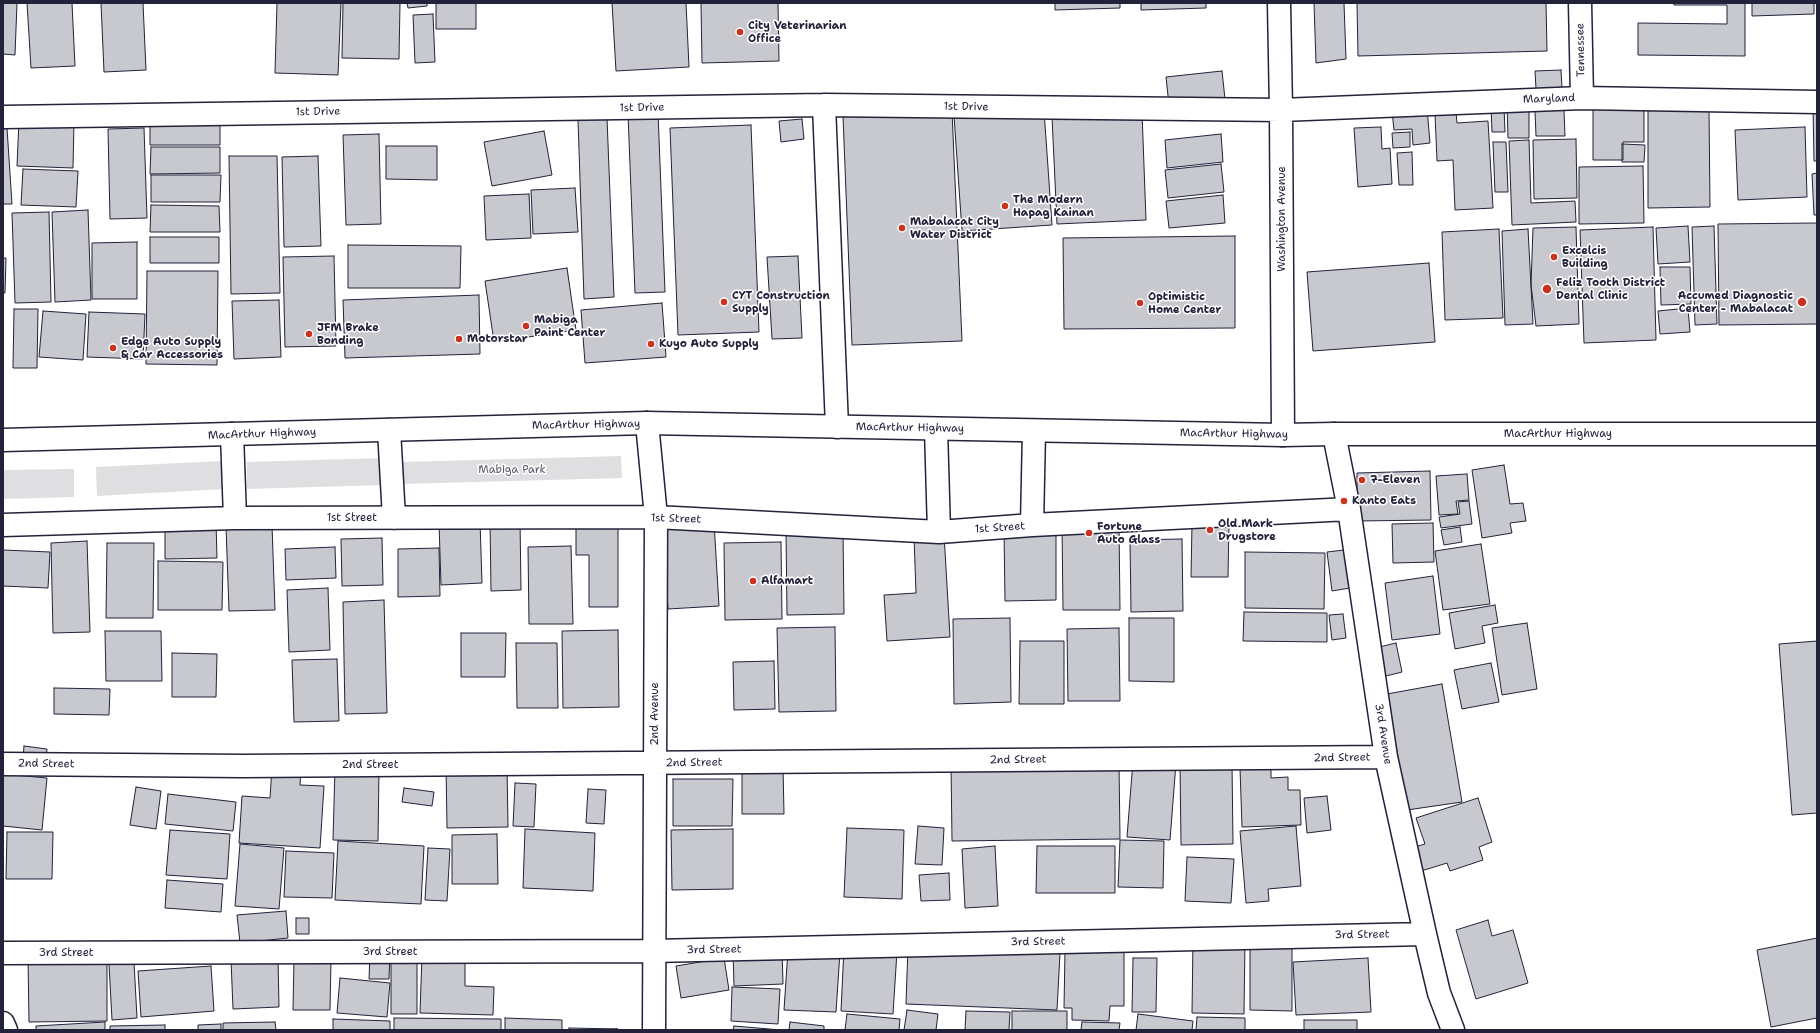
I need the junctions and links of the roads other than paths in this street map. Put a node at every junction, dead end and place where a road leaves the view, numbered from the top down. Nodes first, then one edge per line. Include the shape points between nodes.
1 (1279, 3) edge
2 (1580, 3) edge
3 (1582, 98) junction
4 (1817, 102) edge
5 (824, 106) junction
6 (1281, 110) junction
7 (3, 117) edge
8 (648, 423) junction
9 (837, 427) junction
10 (936, 429) junction
11 (389, 430) junction
12 (1034, 431) junction
13 (232, 434) junction
14 (1334, 434) junction
15 (1817, 434) edge
16 (1283, 435) junction
17 (3, 440) edge
18 (1349, 509) junction
19 (656, 517) junction
20 (235, 518) junction
21 (394, 518) junction
22 (3, 524) edge
23 (1032, 525) junction
24 (939, 532) junction
25 (1386, 757) junction
26 (3, 764) edge
27 (655, 764) junction
28 (1425, 934) junction
29 (653, 951) junction
30 (3, 953) edge
31 (3, 1023) edge
32 (6, 1030) edge
33 (654, 1030) edge
34 (1453, 1030) edge

1 - 6 main road, Washington Avenue
2 - 3 main road, Tennessee
3 - 4 main road, Maryland
3 - 6 main road, Maryland
5 - 6 main road, 1st Drive
5 - 7 main road, 1st Drive
5 - 9 main road
6 - 16 main road, Washington Avenue
8 - 9 main road, MacArthur Highway
8 - 11 main road, MacArthur Highway
8 - 19 main road, 2nd Avenue
9 - 10 main road, MacArthur Highway
10 - 12 main road, MacArthur Highway
10 - 24 main road
11 - 13 main road, MacArthur Highway
11 - 21 main road
12 - 16 main road, MacArthur Highway
12 - 23 main road
13 - 17 main road, MacArthur Highway
13 - 20 main road
14 - 15 main road, MacArthur Highway
14 - 16 main road, MacArthur Highway
14 - 18 main road, 3rd Avenue
18 - 23 main road, 1st Street
18 - 25 main road, 3rd Avenue
19 - 21 main road, 1st Street
19 - 24 main road, 1st Street
19 - 27 main road, 2nd Avenue
20 - 21 main road, 1st Street
20 - 22 main road, 1st Street
23 - 24 main road, 1st Street
25 - 27 main road, 2nd Street
25 - 28 main road, 3rd Avenue
26 - 27 main road, 2nd Street
27 - 29 main road, 2nd Avenue
28 - 29 main road, 3rd Street
28 - 34 main road, 3rd Avenue via 1440,993
29 - 30 main road, 3rd Street
29 - 33 main road, 2nd Avenue
31 - 32 main road

